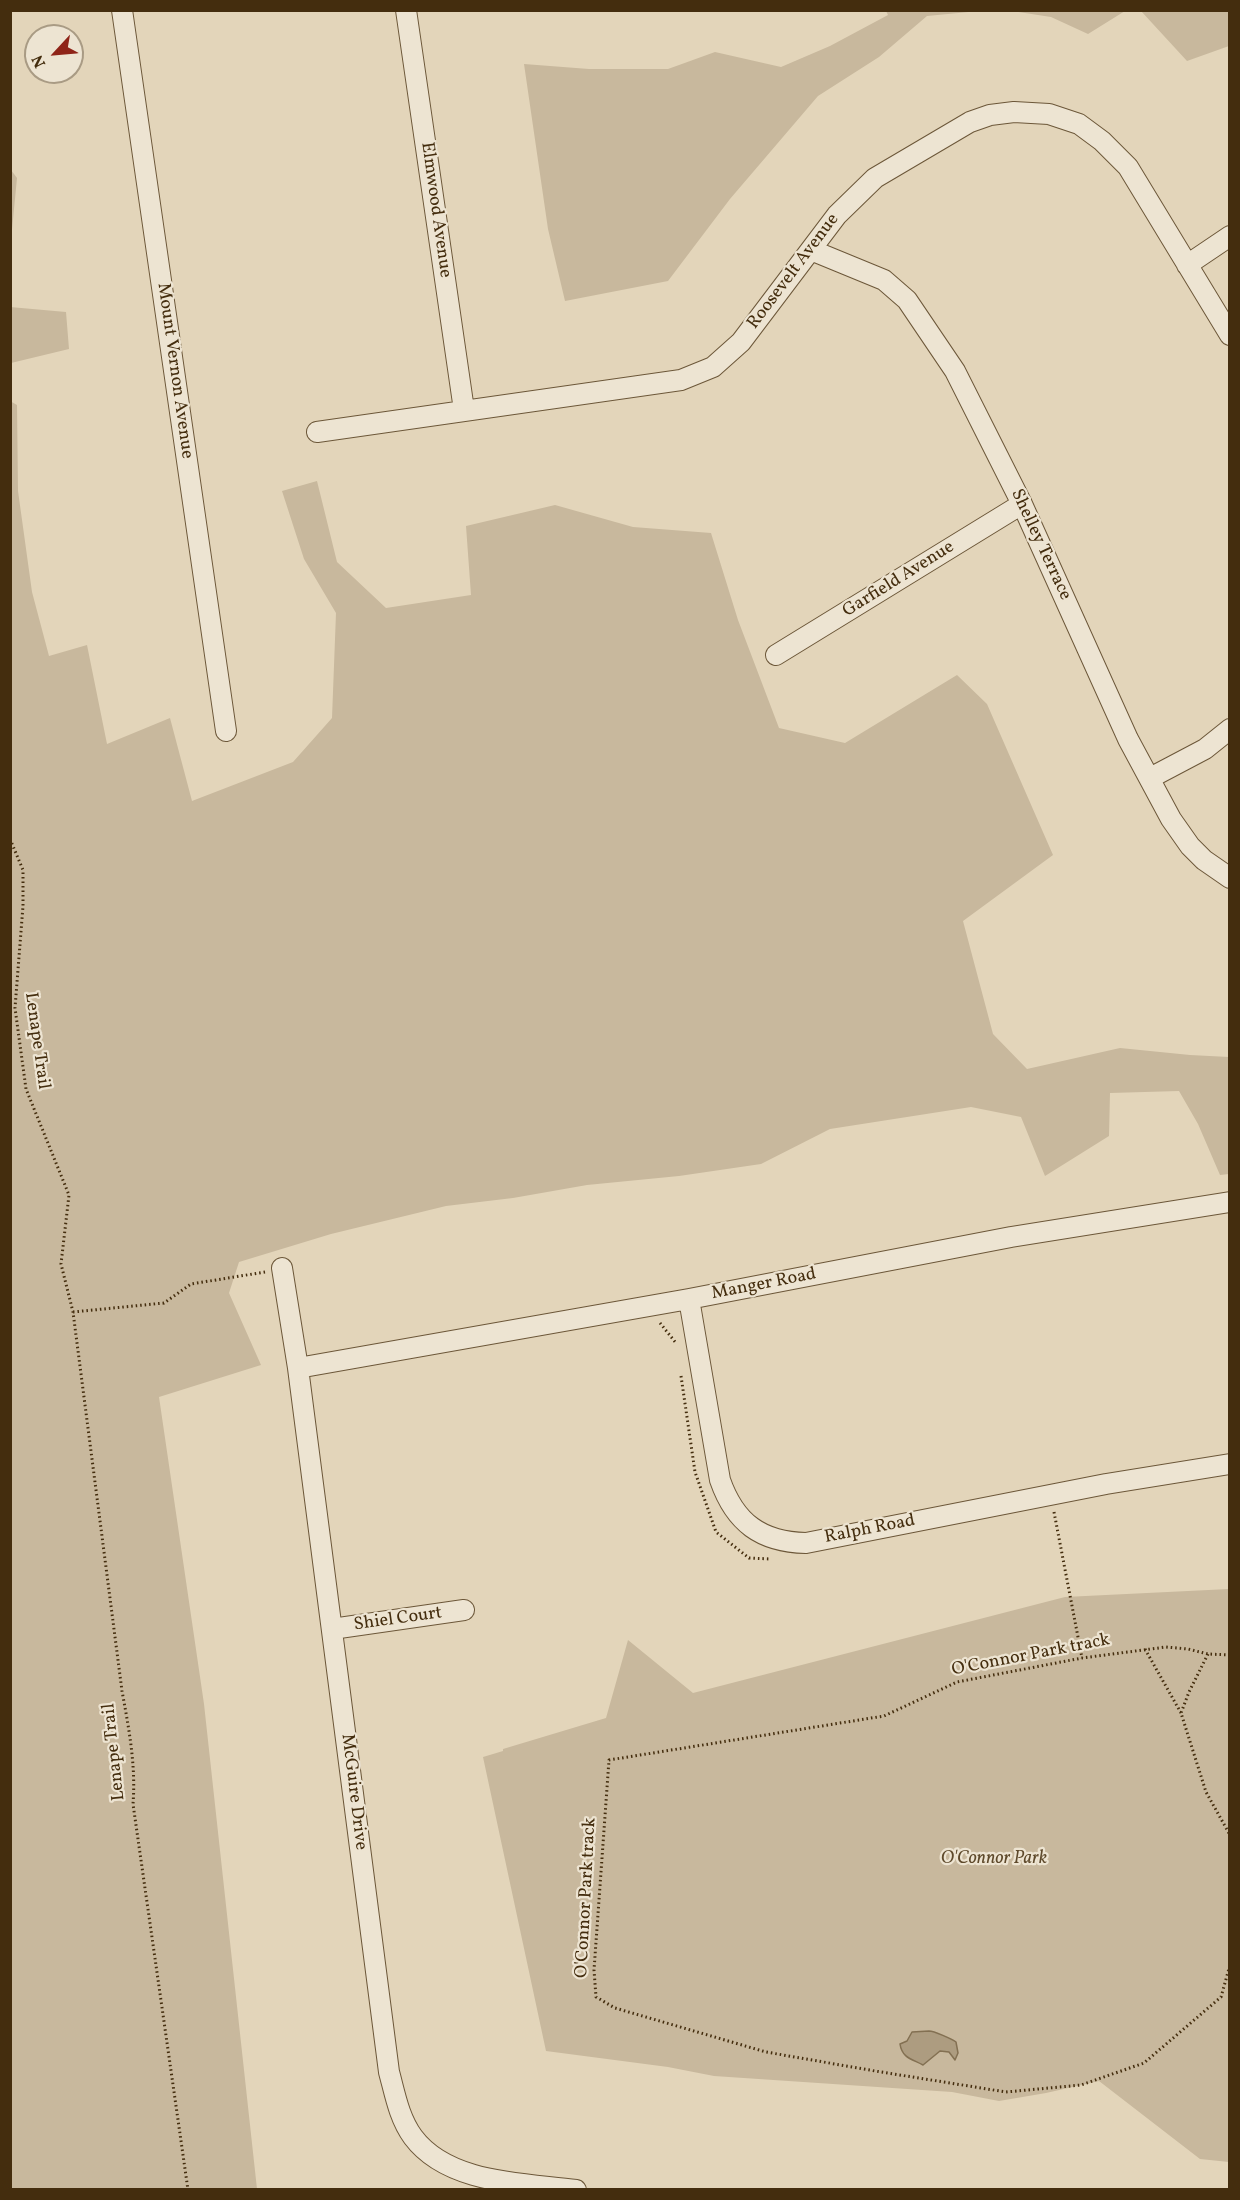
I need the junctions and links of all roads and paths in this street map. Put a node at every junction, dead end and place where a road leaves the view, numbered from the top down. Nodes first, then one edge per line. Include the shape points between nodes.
1 (122, 10) edge
2 (406, 10) edge
3 (1230, 236) edge
4 (811, 250) junction
5 (1187, 266) junction
6 (1230, 334) edge
7 (464, 411) junction
8 (317, 432) dead end
9 (1022, 504) junction
10 (776, 655) dead end
11 (1230, 729) edge
12 (226, 731) dead end
13 (1150, 778) junction
14 (10, 839) edge
15 (1230, 878) edge
16 (1230, 1202) edge
17 (282, 1268) joint
18 (689, 1299) junction
19 (73, 1312) junction
20 (298, 1368) junction
21 (1230, 1464) edge
22 (464, 1610) dead end
23 (332, 1629) junction
24 (1145, 1649) junction
25 (1208, 1654) junction
26 (1230, 1654) edge
27 (1181, 1713) junction
28 (1230, 1835) edge
29 (1230, 1965) edge
30 (188, 2190) edge
31 (576, 2190) edge

1 - 12 street, Mount Vernon Avenue
2 - 7 street, Elmwood Avenue
3 - 5 street
4 - 5 street, Roosevelt Avenue via 847,203 875,178 970,122 1014,112 1049,114 1079,124 1102,141 1128,167
4 - 7 street, Roosevelt Avenue via 741,342 713,367 681,380
4 - 9 street, Shelley Terrace via 885,280 907,300 955,370
5 - 6 street, Roosevelt Avenue
7 - 8 street, Roosevelt Avenue
9 - 10 street, Garfield Avenue
9 - 13 street, Shelley Terrace via 1128,739
11 - 13 street via 1205,749
13 - 15 street, Shelley Terrace via 1190,846
14 - 19 path, Lenape Trail via 23,870 15,1008 26,1089 69,1196 61,1264
16 - 18 street, Manger Road via 1011,1237
17 - 19 path via 191,1284 164,1303
17 - 20 street, McGuire Drive
18 - 20 street, Manger Road
18 - 21 street, Ralph Road via 720,1480 734,1510 758,1532 773,1539 806,1543 1106,1484
19 - 30 path, Lenape Trail via 130,1735 133,1804
20 - 23 street, McGuire Drive
22 - 23 street, Shiel Court
23 - 31 street, McGuire Drive via 389,2072 401,2115 414,2138 457,2170
24 - 25 path, O'Connor Park track via 1166,1647
24 - 27 path
24 - 29 path, O'Connor Park track via 957,1682 884,1716 609,1760 594,1970 596,1997 615,2008 766,2052 1006,2092 1081,2085 1144,2063 1221,1997
25 - 26 path, O'Connor Park track
25 - 27 path
27 - 28 path via 1206,1792

